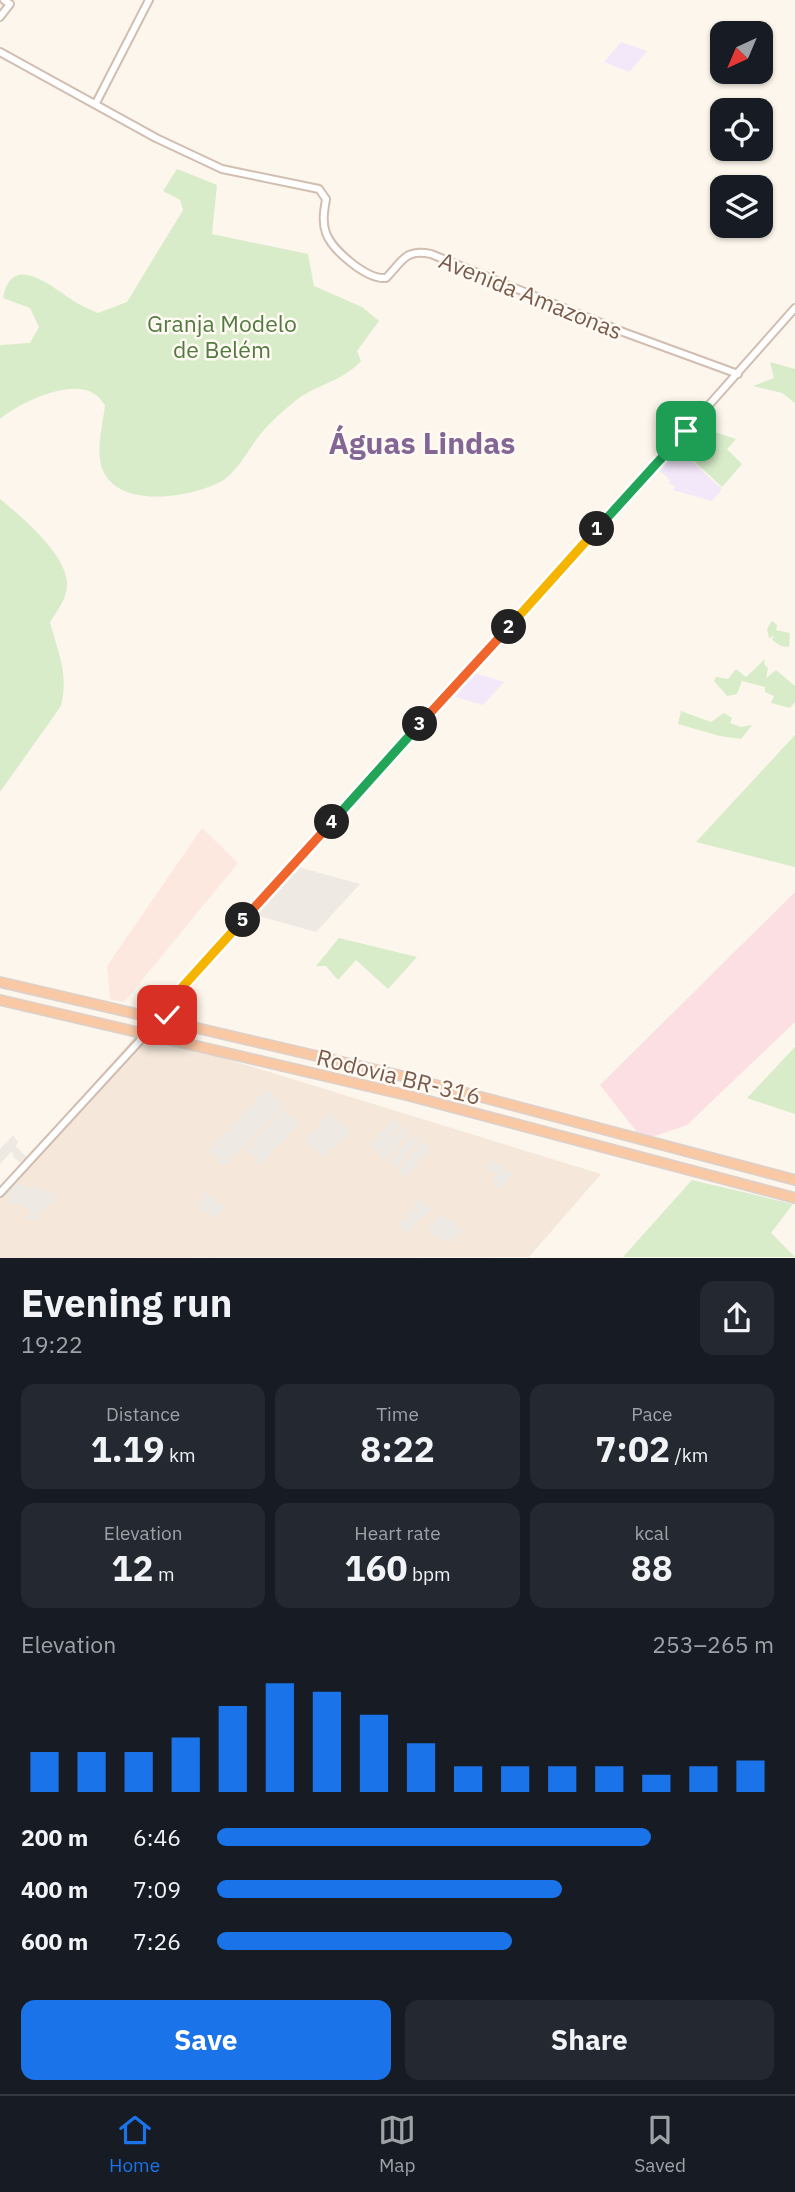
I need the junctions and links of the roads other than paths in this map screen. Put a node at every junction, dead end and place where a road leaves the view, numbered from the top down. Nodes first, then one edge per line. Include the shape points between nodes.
1 (149, 0) edge
2 (7, 2) edge
3 (0, 17) edge
4 (0, 52) edge
5 (96, 103) junction
6 (795, 308) edge
7 (738, 374) junction
8 (0, 982) edge
9 (0, 1000) edge
10 (168, 1003) junction
11 (148, 1016) junction
12 (170, 1022) junction
13 (145, 1035) junction
14 (795, 1180) edge
15 (0, 1193) edge
16 (795, 1198) edge

1 - 5 street
2 - 3 street
4 - 5 street
5 - 7 street, Avenida Amazonas via 222,169 310,185 323,192 329,240 376,278 386,278 408,254 431,254
6 - 7 street
7 - 10 street
8 - 11 highway, Rodovia BR-316
9 - 13 highway, Rodovia BR-316
10 - 11 street
10 - 12 street
11 - 12 highway, Rodovia BR-316
12 - 14 highway, Rodovia BR-316 via 449,1088
13 - 15 street
13 - 16 highway, Rodovia BR-316 via 406,1095

